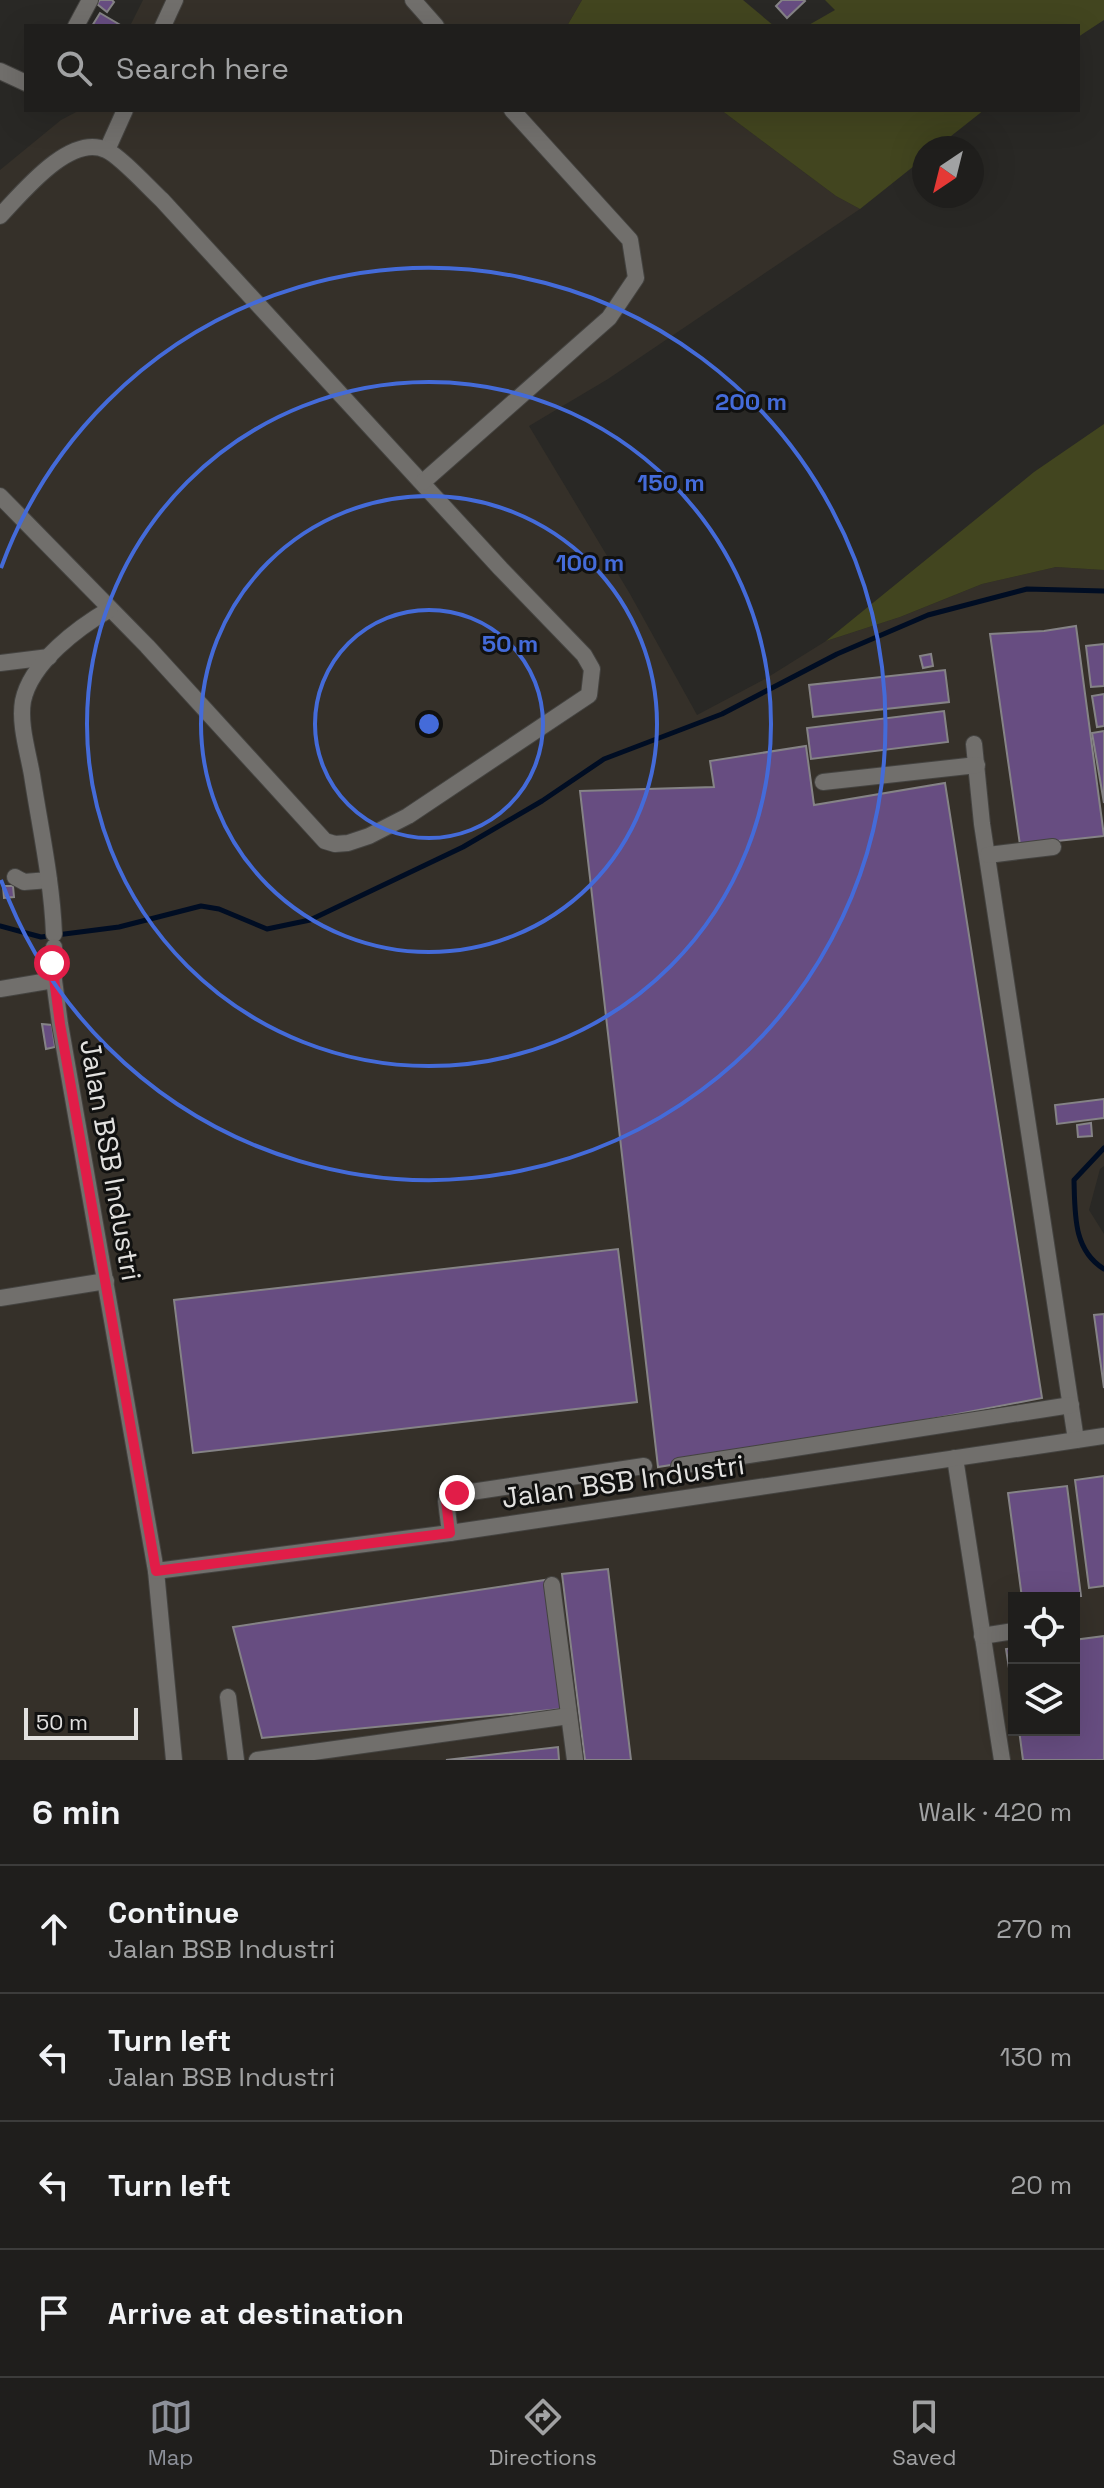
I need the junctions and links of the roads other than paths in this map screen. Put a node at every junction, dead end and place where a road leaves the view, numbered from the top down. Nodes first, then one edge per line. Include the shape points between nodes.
1 (90, 0) edge
2 (175, 0) edge
3 (413, 0) edge
4 (77, 24) edge
5 (164, 24) edge
6 (434, 24) edge
7 (0, 71) edge
8 (24, 82) edge
9 (124, 112) edge
10 (514, 112) edge
11 (107, 150) junction
12 (0, 216) edge
13 (423, 482) junction
14 (0, 496) edge
15 (116, 614) junction
16 (49, 657) junction
17 (0, 663) edge
18 (974, 744) dead end
19 (977, 765) junction
20 (823, 782) dead end
21 (1053, 847) dead end
22 (988, 855) junction
23 (15, 877) dead end
24 (49, 880) junction
25 (54, 980) junction
26 (0, 989) edge
27 (106, 1281) junction
28 (0, 1298) edge
29 (1071, 1405) junction
30 (1104, 1436) edge
31 (1076, 1440) junction
32 (955, 1458) junction
33 (644, 1466) dead end
34 (679, 1466) dead end
35 (450, 1533) junction
36 (156, 1571) junction
37 (552, 1585) dead end
38 (1008, 1632) edge
39 (982, 1636) junction
40 (228, 1697) dead end
41 (569, 1716) junction
42 (174, 1760) edge
43 (236, 1760) edge
44 (257, 1760) edge
45 (575, 1760) edge
46 (1002, 1760) edge

1 - 4 street
2 - 5 street
3 - 6 street
7 - 8 street
9 - 11 street
10 - 13 street via 630,240 636,278 609,318
11 - 12 street via 87,146 67,154
11 - 13 street via 162,200
13 - 15 street via 584,655 592,669 589,695 408,816 369,836 348,843 325,841
14 - 15 street
15 - 16 street, Jalan BSB Industri via 86,622
16 - 17 street
16 - 24 street, Jalan BSB Industri via 23,702
18 - 19 street
19 - 20 street
19 - 22 street
21 - 22 street
22 - 29 street
23 - 24 street via 24,882
24 - 25 street, Jalan BSB Industri
25 - 26 street
25 - 27 street, Jalan BSB Industri
27 - 28 street
27 - 36 street, Jalan BSB Industri
29 - 31 street
29 - 34 street
30 - 31 street, Jalan BSB Industri
31 - 32 street, Jalan BSB Industri
32 - 35 street, Jalan BSB Industri
32 - 39 street
33 - 35 street via 451,1495 446,1501
35 - 36 street, Jalan BSB Industri
36 - 42 street, Jalan BSB Industri
37 - 41 street
38 - 39 street
39 - 46 street
40 - 43 street
41 - 44 street
41 - 45 street

